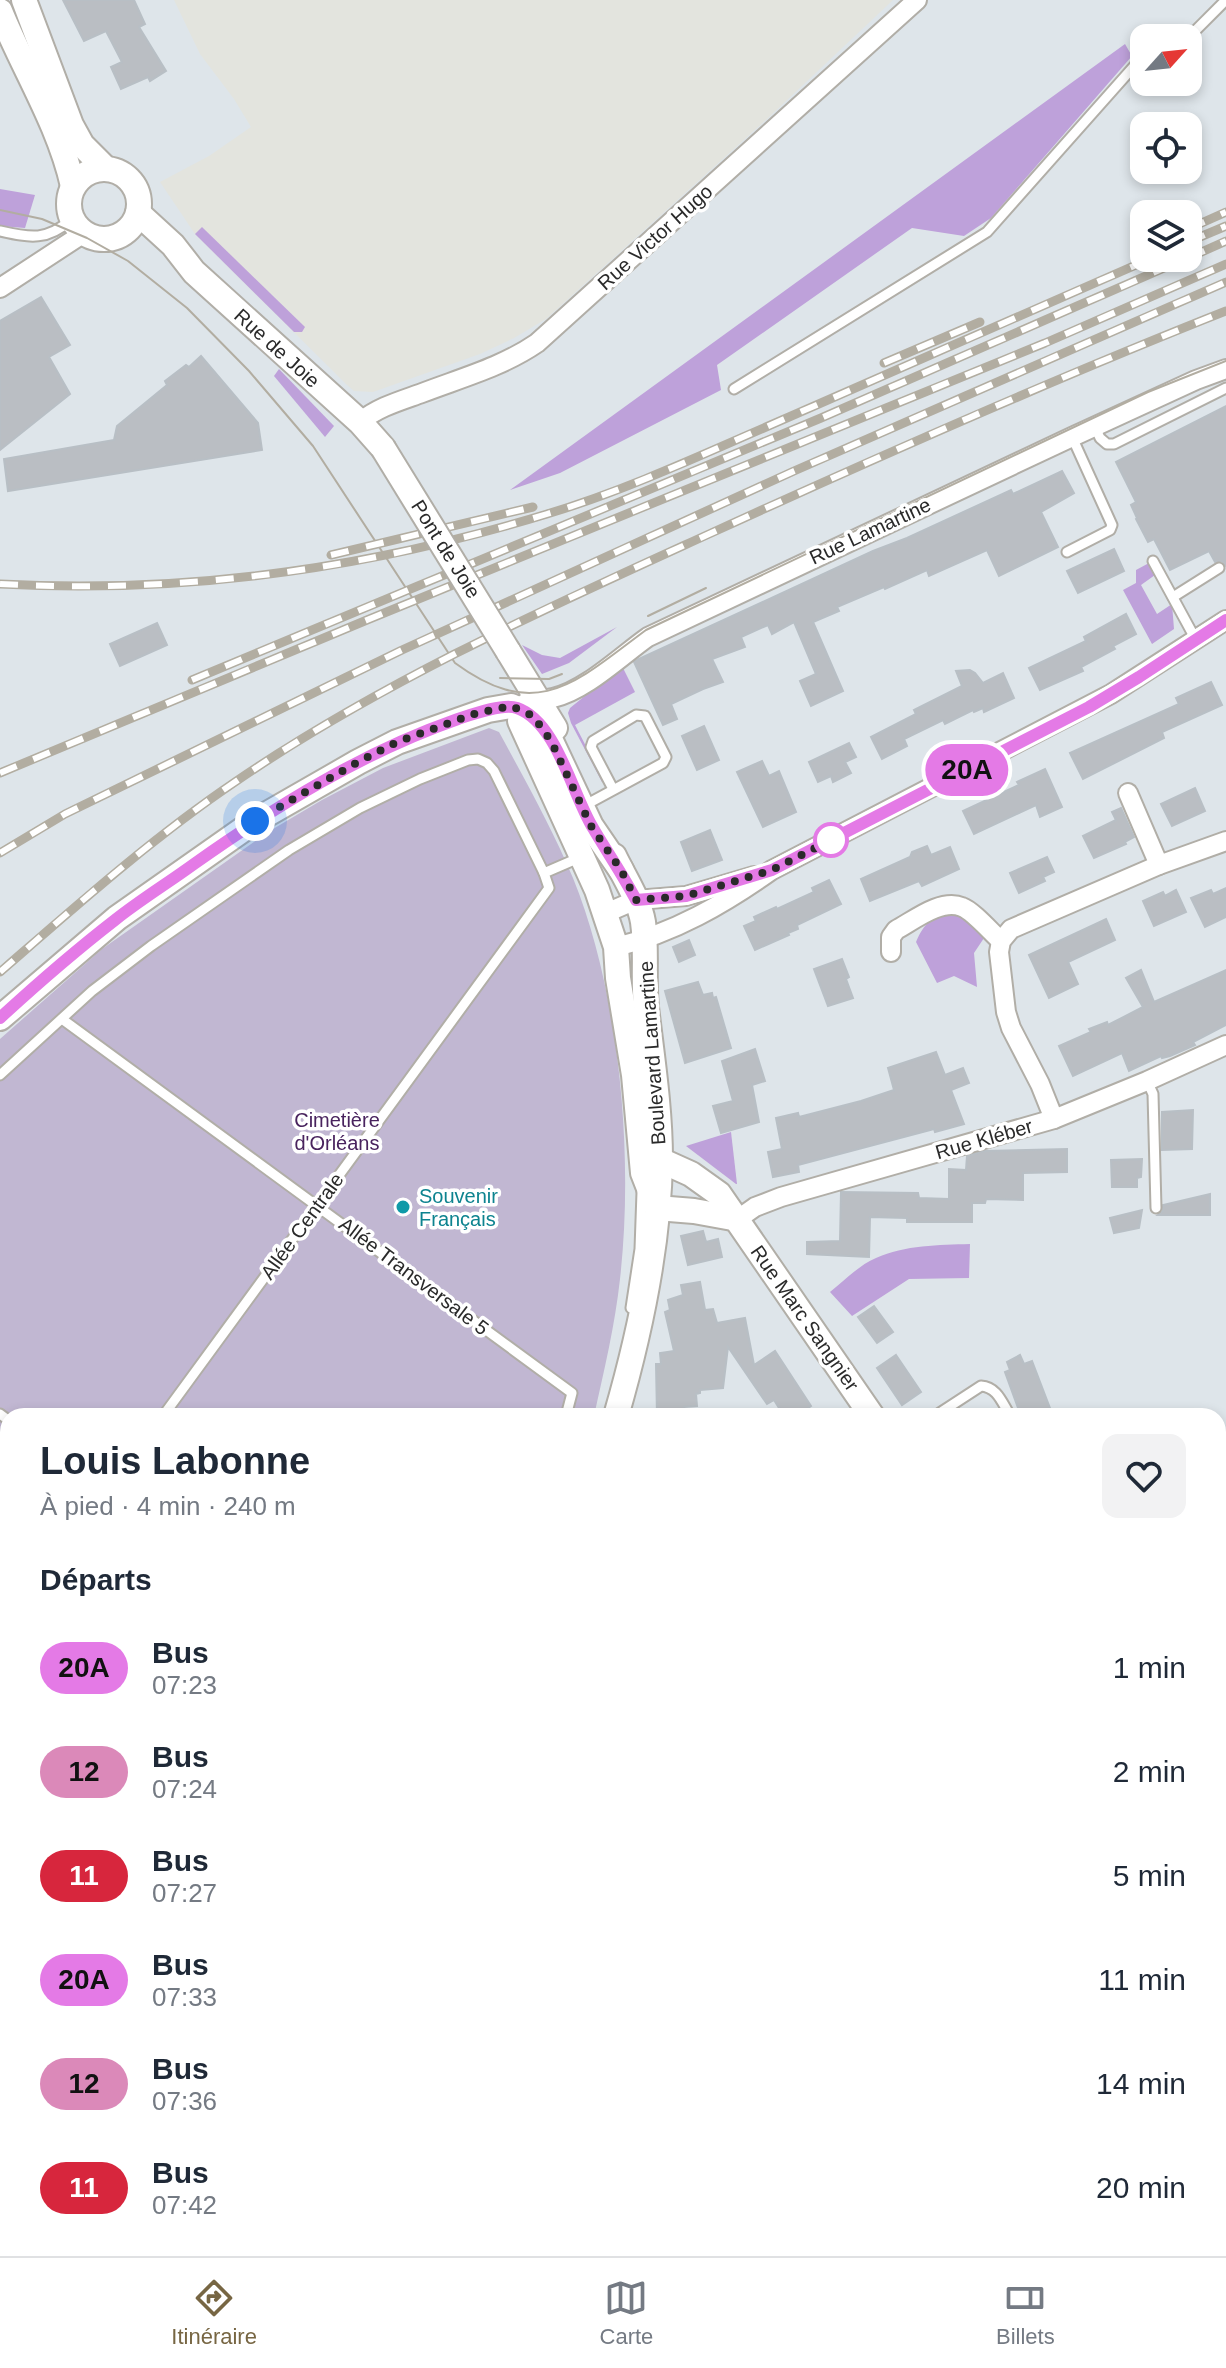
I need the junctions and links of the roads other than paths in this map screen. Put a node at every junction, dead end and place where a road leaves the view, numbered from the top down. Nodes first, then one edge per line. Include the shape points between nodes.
1 (12, 0) edge
2 (24, 0) edge
3 (917, 0) edge
4 (1226, 0) edge
5 (0, 11) edge
6 (1202, 24) edge
7 (1130, 71) edge
8 (55, 85) junction
9 (105, 168) junction
10 (73, 186) junction
11 (132, 222) junction
12 (78, 226) junction
13 (0, 231) edge
14 (0, 288) edge
15 (1226, 369) edge
16 (1226, 388) edge
17 (734, 389) dead end
18 (360, 422) junction
19 (1095, 427) junction
20 (1072, 437) junction
21 (378, 451) joint
22 (1067, 552) dead end
23 (1153, 561) dead end
24 (1219, 568) dead end
25 (1173, 597) junction
26 (1226, 620) edge
27 (1196, 640) junction
28 (503, 654) joint
29 (529, 703) junction
30 (613, 789) junction
31 (1128, 793) dead end
32 (591, 802) junction
33 (1226, 841) edge
34 (581, 857) junction
35 (1159, 865) junction
36 (621, 870) junction
37 (772, 870) junction
38 (544, 873) junction
39 (636, 900) junction
40 (606, 913) junction
41 (645, 940) junction
42 (1001, 941) junction
43 (616, 947) junction
44 (891, 952) dead end
45 (0, 1018) edge
46 (62, 1019) junction
47 (1226, 1045) edge
48 (0, 1075) edge
49 (1147, 1081) junction
50 (1054, 1119) junction
51 (652, 1166) junction
52 (318, 1204) junction
53 (657, 1208) junction
54 (1156, 1208) dead end
55 (738, 1219) junction
56 (169, 1408) edge
57 (568, 1408) edge
58 (609, 1408) edge
59 (618, 1408) edge
60 (867, 1408) edge
61 (947, 1408) edge
62 (1006, 1408) edge

1 - 8 street
2 - 8 street
3 - 18 street, Rue Victor Hugo via 537,343 502,364 379,409
4 - 6 lane
5 - 10 street via 53,124
7 - 17 lane via 987,232
8 - 9 street via 82,145
9 - 10 street via 87,173
9 - 11 street via 132,183 139,202
10 - 12 street via 69,204
11 - 12 street via 119,236 104,239
11 - 18 street, Rue de Joie
12 - 13 lane via 28,238
12 - 14 street
15 - 19 street, Rue Lamartine
16 - 19 lane via 1114,444 1100,438
18 - 21 street, Rue de Joie
19 - 20 street, Rue Lamartine
20 - 22 lane via 1112,525
20 - 29 street, Rue Lamartine via 648,637 591,679
21 - 28 street, Pont de Joie
23 - 25 lane
24 - 25 lane
25 - 27 lane
26 - 27 street
27 - 37 street via 1067,719
28 - 29 street, Boulevard Lamartine
29 - 32 street, Boulevard Lamartine via 558,733
29 - 34 street, Boulevard Lamartine via 520,721
29 - 36 street, Boulevard Lamartine via 591,826
29 - 45 street via 477,713 397,742 255,821 117,918
30 - 30 lane via 666,757 645,716 636,715 593,741 591,747
30 - 32 lane
31 - 35 street
32 - 36 street, Boulevard Lamartine
33 - 35 street
34 - 38 lane
34 - 40 street, Boulevard Lamartine
35 - 42 street via 1011,929
36 - 39 street, Boulevard Lamartine
37 - 39 street via 686,896
37 - 41 street via 733,898
38 - 46 lane via 494,771 478,759 468,760 360,808 289,850 151,946
38 - 52 lane, Allée Centrale via 549,888
39 - 40 street
39 - 41 street, Boulevard Lamartine
40 - 43 street, Boulevard Lamartine
41 - 43 street
41 - 51 street, Boulevard Lamartine via 643,975 658,1112
42 - 44 street via 963,907 951,905 896,930
42 - 50 street via 1006,1012
43 - 51 street, Boulevard Lamartine
46 - 48 lane
46 - 52 lane, Allée Transversale 5
47 - 49 street, Rue Kléber
49 - 50 street, Rue Kléber
49 - 54 lane via 1153,1094
50 - 55 street, Rue Kléber via 781,1197
51 - 53 street, Boulevard Lamartine
51 - 55 street, Rue Marc Sangnier via 710,1186
51 - 58 lane via 623,1362
52 - 56 lane, Allée Centrale
52 - 57 lane, Allée Transversale 5 via 572,1393
53 - 55 street
53 - 59 street, Boulevard Lamartine via 643,1308
55 - 60 street, Rue Marc Sangnier
61 - 62 lane via 981,1386 995,1391

